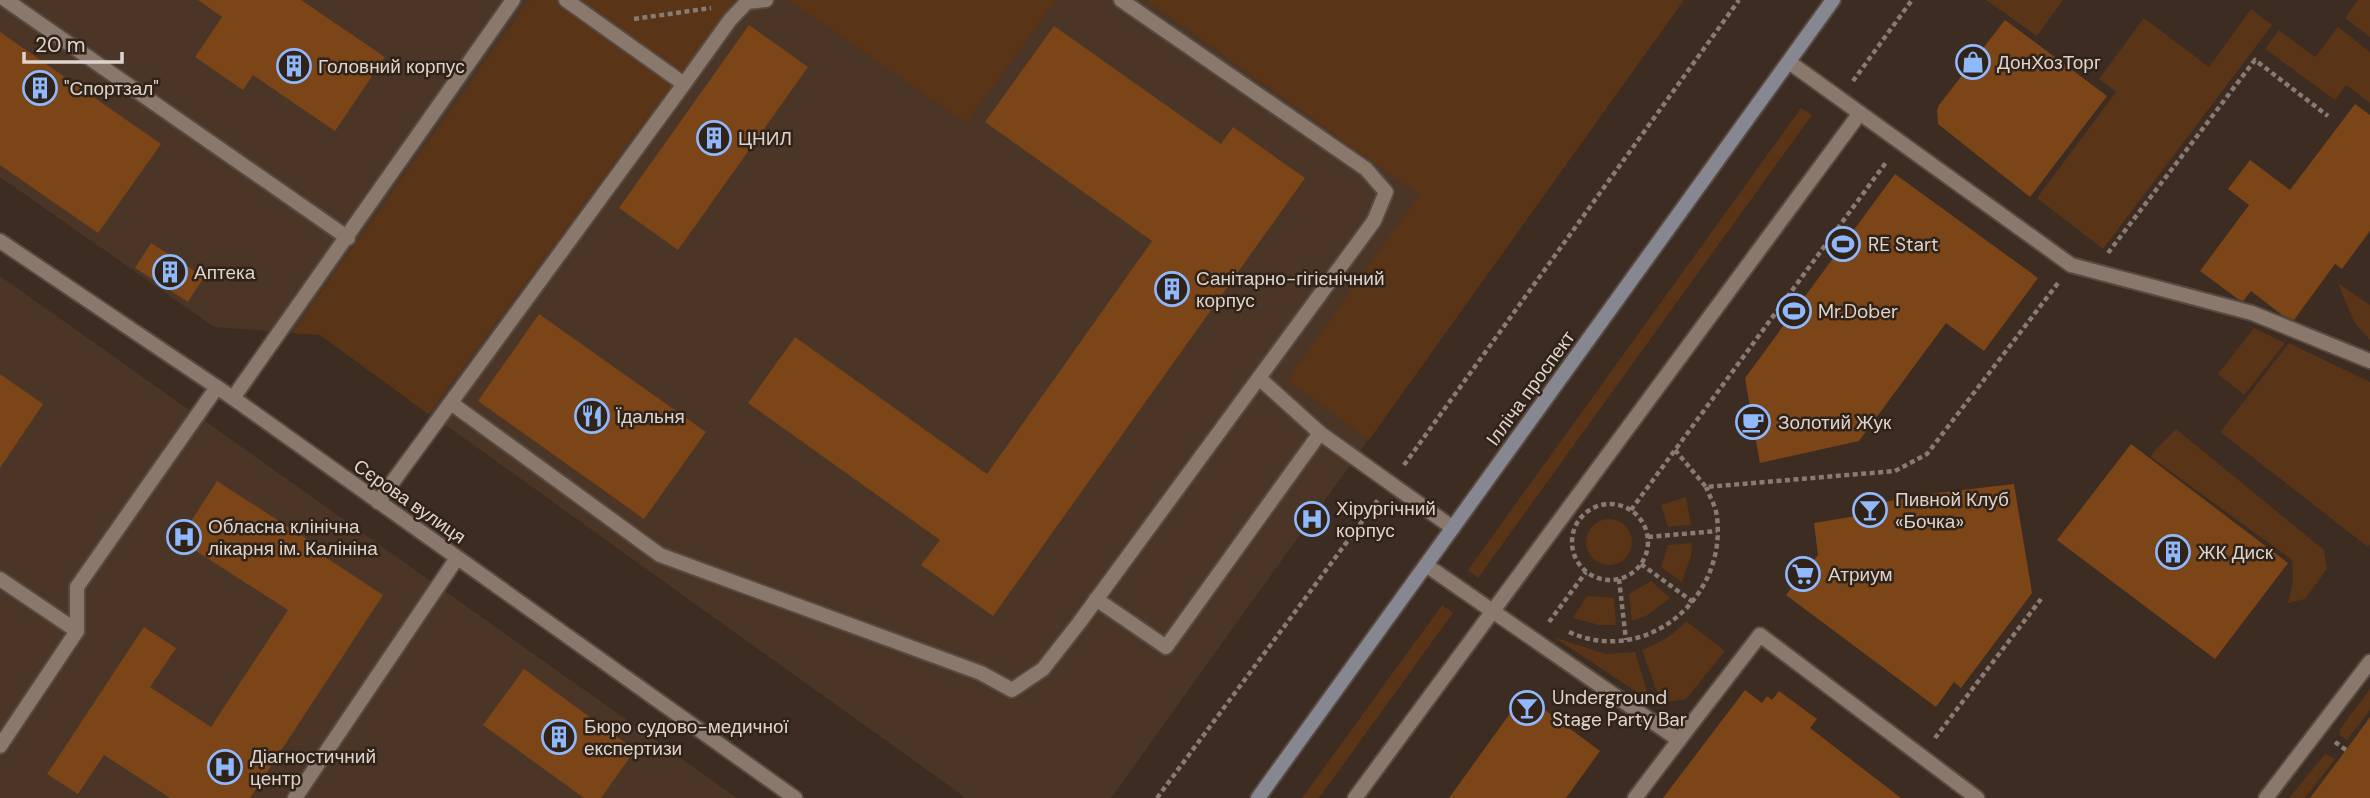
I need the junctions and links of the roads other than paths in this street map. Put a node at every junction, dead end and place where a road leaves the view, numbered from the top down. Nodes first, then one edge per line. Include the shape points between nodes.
1 (6, 0) edge
2 (513, 0) edge
3 (566, 0) edge
4 (766, 0) edge
5 (1121, 0) edge
6 (1833, 0) edge
7 (1789, 62) junction
8 (684, 84) junction
9 (1860, 113) junction
10 (348, 237) junction
11 (0, 241) edge
12 (2370, 361) edge
13 (1259, 378) junction
14 (217, 387) junction
15 (233, 398) junction
16 (451, 403) junction
17 (1320, 433) junction
18 (378, 502) junction
19 (1453, 528) junction
20 (457, 558) junction
21 (1426, 565) junction
22 (0, 579) edge
23 (1096, 600) junction
24 (1493, 610) junction
25 (77, 631) junction
26 (2370, 662) edge
27 (1679, 740) junction
28 (0, 746) edge
29 (792, 797) edge
30 (295, 798) edge
31 (1258, 798) edge
32 (1355, 798) edge
33 (1635, 798) edge
34 (1976, 798) edge
35 (2266, 798) edge

1 - 10 street
2 - 10 street
3 - 8 street
4 - 8 street via 747,2
5 - 13 street via 1366,169 1386,192 1374,221
6 - 7 main road, Ілліча проспект
7 - 9 street
7 - 19 main road, Ілліча проспект
8 - 16 street
9 - 12 street via 2071,265 2252,313
9 - 24 street
10 - 15 street
11 - 14 street, Сєрова вулиця
13 - 17 street
13 - 23 street
14 - 15 street, Сєрова вулиця
14 - 25 street via 77,587
15 - 18 street, Сєрова вулиця
16 - 18 street
16 - 23 street via 660,555 981,673 1012,690 1043,669
17 - 19 street
17 - 23 street via 1166,647
18 - 20 street, Сєрова вулиця
19 - 21 main road, Ілліча проспект
20 - 29 street, Сєрова вулиця
20 - 30 street
21 - 24 street
21 - 31 main road, Ілліча проспект
22 - 25 street
24 - 27 street
24 - 32 street
25 - 28 street
26 - 35 street
27 - 33 street
27 - 34 street via 1760,635

